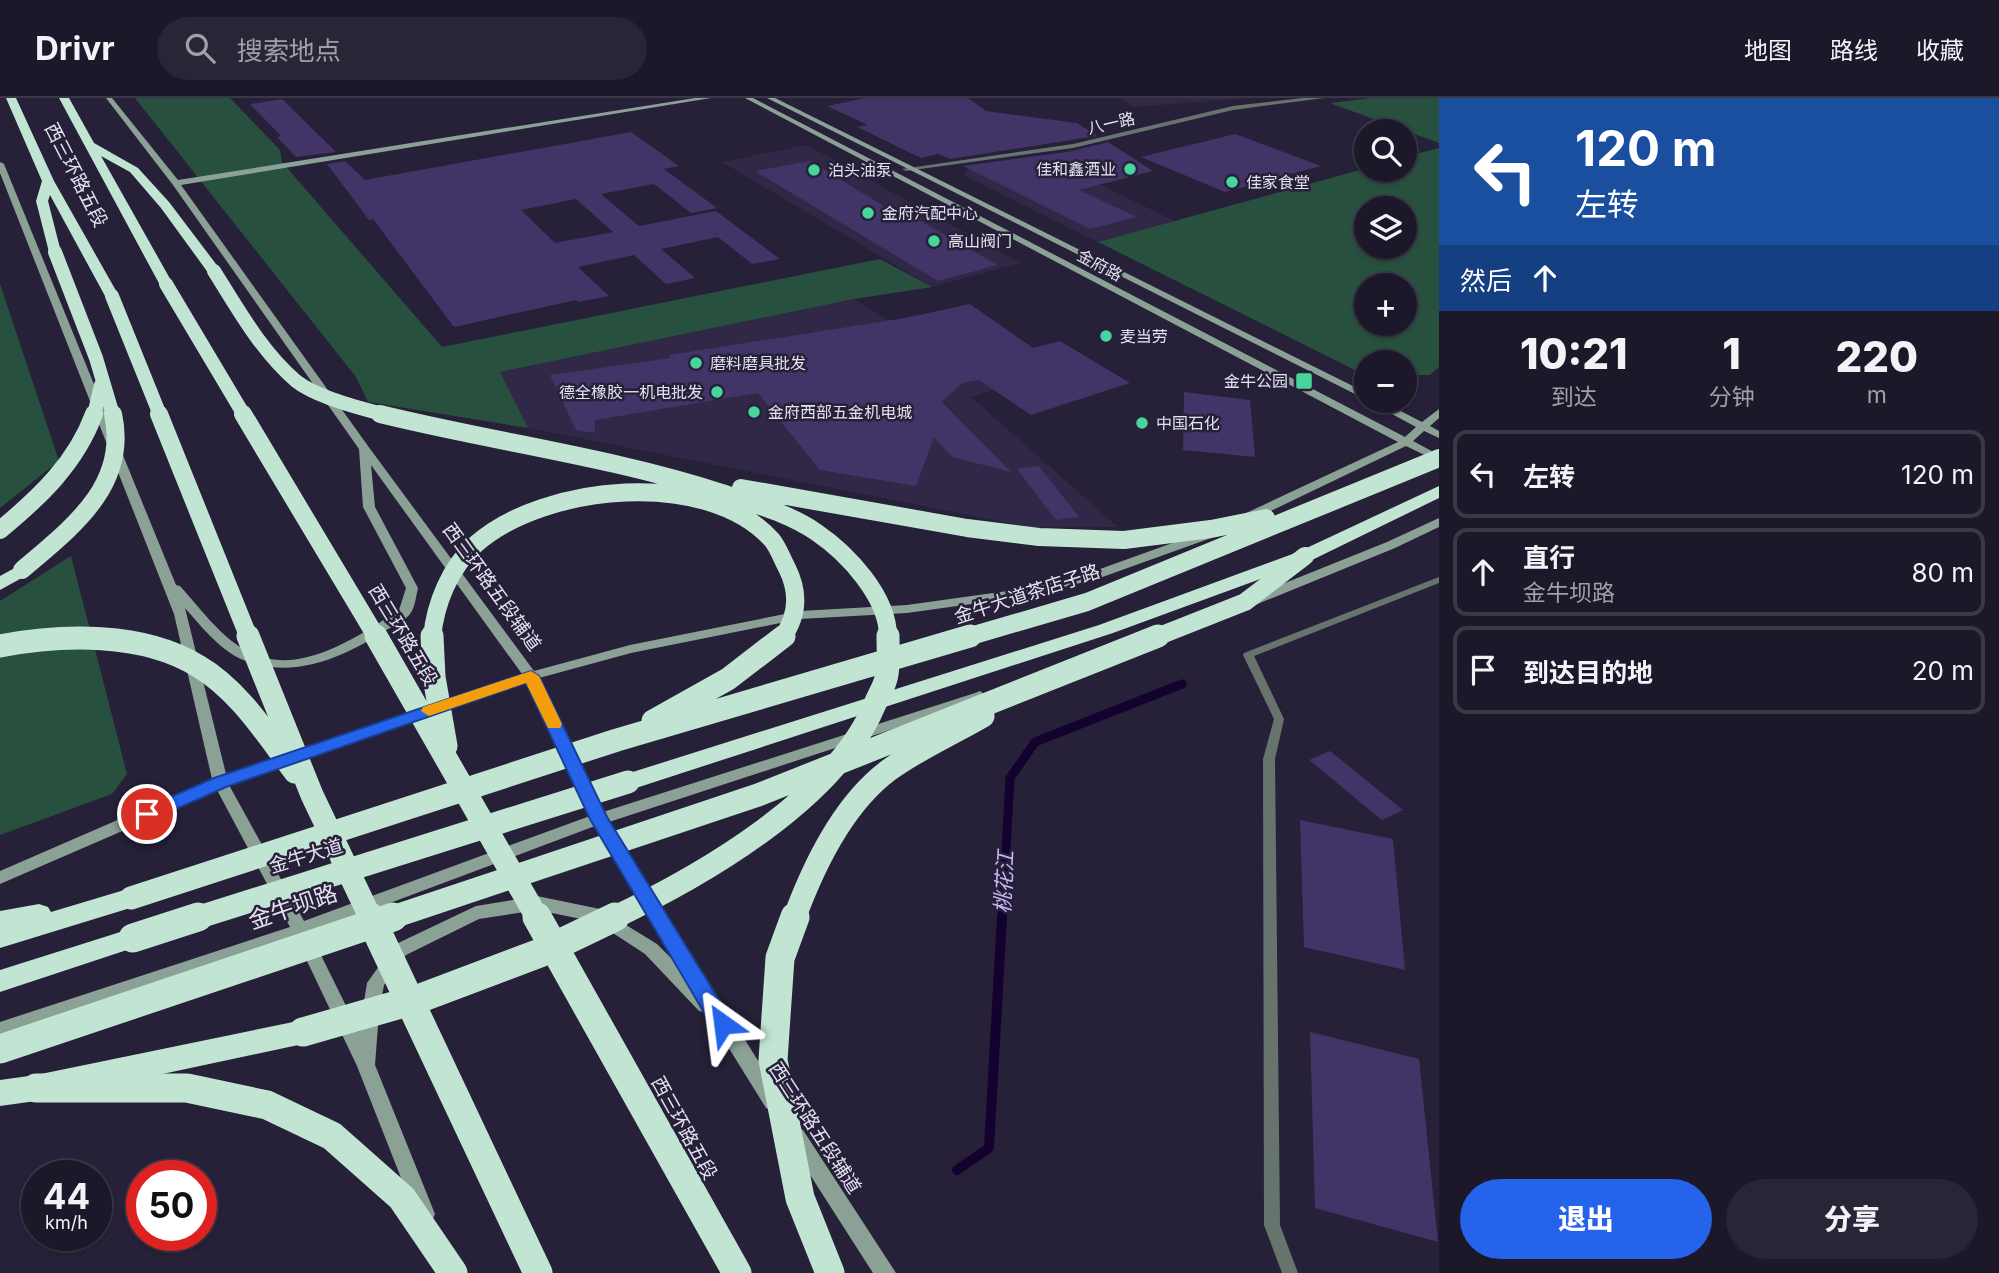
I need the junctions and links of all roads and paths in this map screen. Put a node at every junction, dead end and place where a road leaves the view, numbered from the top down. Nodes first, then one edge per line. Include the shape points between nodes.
1 (11, 98) edge
2 (64, 98) edge
3 (109, 98) edge
4 (708, 98) edge
5 (748, 98) edge
6 (769, 98) edge
7 (1321, 98) edge
8 (89, 144) junction
9 (0, 164) edge
10 (906, 169) junction
11 (48, 181) junction
12 (176, 183) junction
13 (102, 376) junction
14 (1354, 391) edge
15 (1439, 412) edge
16 (1398, 413) edge
17 (1422, 425) junction
18 (1439, 435) edge
19 (1404, 443) junction
20 (364, 448) junction
21 (1439, 458) edge
22 (669, 476) junction
23 (1439, 491) edge
24 (1320, 507) junction
25 (1439, 523) edge
26 (0, 530) edge
27 (1305, 556) junction
28 (1439, 580) edge
29 (169, 583) junction
30 (0, 584) edge
31 (0, 646) edge
32 (531, 676) junction
33 (1048, 678) junction
34 (617, 740) junction
35 (448, 758) junction
36 (220, 782) junction
37 (312, 795) junction
38 (599, 819) junction
39 (0, 878) edge
40 (131, 898) junction
41 (0, 921) edge
42 (300, 930) junction
43 (0, 938) edge
44 (0, 981) edge
45 (723, 1024) junction
46 (0, 1030) edge
47 (0, 1049) edge
48 (366, 1065) junction
49 (36, 1088) junction
50 (0, 1093) edge
51 (451, 1273) edge
52 (538, 1273) edge
53 (737, 1273) edge
54 (830, 1273) edge
55 (885, 1273) edge
56 (1290, 1273) edge

1 - 11 highway, 西三环路五段
2 - 8 highway, 西三环路五段
3 - 12 main road, 西三环路五段辅道
4 - 12 main road
5 - 19 main road, 金府路
6 - 10 main road, 金府路
7 - 10 street, 八一路 via 1233,108 1073,146
8 - 22 highway, bridge via 134,170 165,205 259,341 297,382 350,406
8 - 35 highway, 西三环路五段, bridge via 166,285
9 - 29 main road
10 - 14 main road, 金府路
11 - 13 highway, bridge via 42,201 55,252
11 - 37 highway, 西三环路五段, bridge via 112,296
12 - 20 main road, 西三环路五段辅道
13 - 26 highway, bridge via 97,410 82,445 56,479
13 - 30 highway, bridge via 116,439 116,458 103,489 73,526
15 - 17 main road
16 - 17 main road
17 - 18 main road
17 - 19 main road
19 - 21 main road, 金府路
19 - 32 main road via 1223,529 1093,576 1021,593 908,609 800,615 630,649
20 - 29 main road via 369,507 412,588 405,612 352,647 280,664 249,658 224,640
20 - 32 main road, 西三环路五段辅道
21 - 24 highway, 金牛大道茶店子路, bridge
22 - 24 highway, bridge via 1039,537 1124,540 1211,529
22 - 49 highway, bridge via 767,508 815,531 855,565 874,591 888,632 887,676 867,724 825,778 756,837 639,906 540,953 418,999 303,1032
23 - 27 highway
24 - 34 highway, 金牛大道茶店子路, bridge via 1087,602
25 - 38 main road, 金牛坝路 via 1219,615 1103,656
27 - 33 highway, bridge via 1245,602
27 - 44 highway, 金牛大道, bridge via 1106,629
28 - 56 lane via 1248,655 1279,719 1269,759 1272,1225
29 - 36 main road via 181,614
31 - 37 highway, bridge via 80,638 145,645 197,664 243,703
32 - 36 main road
32 - 38 main road, 西三环路五段辅道
33 - 47 highway, bridge via 758,795
33 - 54 highway, bridge via 888,771 845,816 810,875 780,958 773,1060 800,1199
34 - 35 highway, bridge via 745,670 785,636 798,600 788,562 767,534 734,511 694,497 602,494 514,519 478,542 449,578 436,612 433,654
34 - 40 highway, 金牛大道, bridge
35 - 53 highway, 西三环路五段, bridge
36 - 39 main road
36 - 42 main road
37 - 52 highway, 西三环路五段, bridge
38 - 42 main road, 金牛坝路
38 - 45 main road, 西三环路五段辅道
40 - 41 highway
40 - 43 highway, 金牛大道
42 - 46 main road, 金牛坝路
42 - 48 main road
45 - 48 main road via 651,949 610,922 537,903 476,913 400,950 376,984
45 - 55 main road, 西三环路五段辅道
48 - 51 main road
49 - 50 highway
49 - 51 highway, bridge via 187,1088 267,1105 332,1136 402,1198

